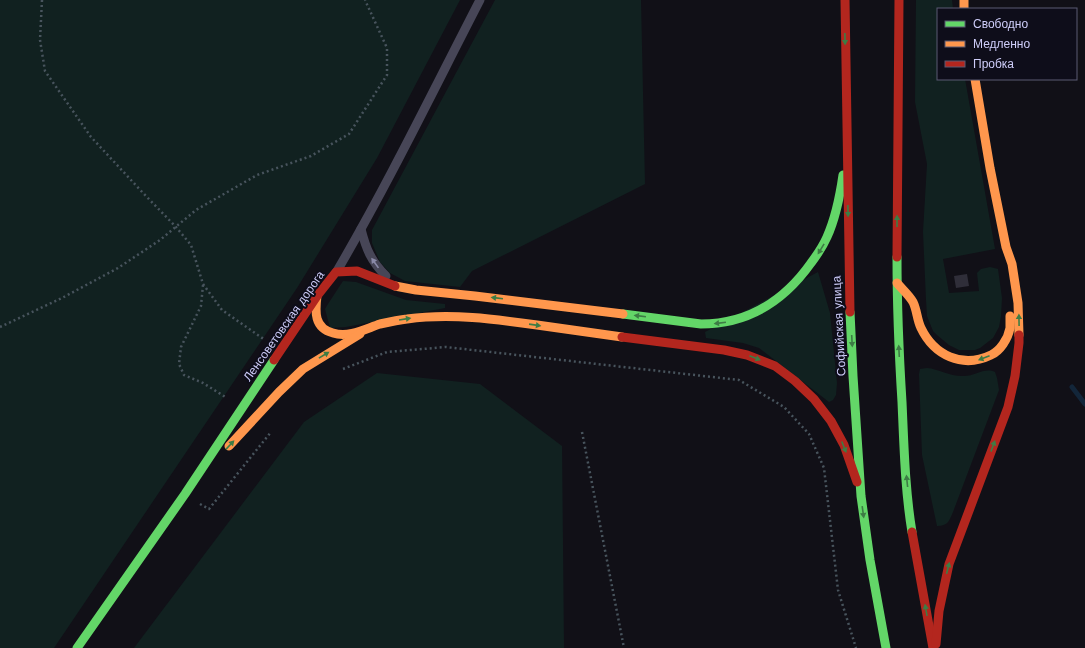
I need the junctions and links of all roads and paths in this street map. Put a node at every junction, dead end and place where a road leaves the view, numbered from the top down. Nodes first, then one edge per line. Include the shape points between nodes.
1 (42, 0) edge
2 (365, 0) edge
3 (480, 0) edge
4 (845, 0) edge
5 (899, 0) edge
6 (975, 80) edge
7 (847, 144) junction
8 (176, 227) junction
9 (362, 229) junction
10 (1006, 247) junction
11 (336, 272) junction
12 (897, 283) junction
13 (203, 284) junction
14 (402, 288) junction
15 (317, 296) junction
16 (0, 327) edge
17 (368, 329) junction
18 (280, 350) junction
19 (337, 372) dead end
20 (242, 407) junction
21 (276, 426) dead end
22 (582, 432) dead end
23 (185, 494) junction
24 (861, 496) junction
25 (77, 648) edge
26 (624, 648) edge
27 (856, 648) edge
28 (886, 648) edge
29 (934, 648) edge

1 - 8 path via 40,40 45,71 91,137
2 - 8 path via 387,48 387,75 349,134 311,156 257,175 196,210
3 - 9 lane, Ленсоветовская дорога
4 -> 7 street, Софийская улица
12 -> 5 street
6 - 10 street
7 -> 14 street via 834,216 828,237 819,252 792,288 769,305 739,319 701,324
7 -> 24 street, Софийская улица via 849,295
8 - 13 path via 191,245
8 - 16 path via 118,268
9 - 11 lane, Ленсоветовская дорога
14 -> 9 lane via 380,271 371,258 365,246
10 -> 12 street via 1010,329 1003,345 992,355 980,360 961,361 944,355 930,344 921,329 913,302
29 -> 10 street via 949,564 1008,406 1015,376 1019,344 1018,303 1012,264
11 - 14 street via 357,271
11 - 15 street, Ленсоветовская дорога
29 -> 12 street via 910,519 905,468
13 - 18 path via 222,310
13 - 20 path via 201,306 181,347 179,364 184,375
15 - 17 street via 317,319 320,327 327,332 338,335
15 - 18 street, Ленсоветовская дорога
23 -> 17 street via 279,392 304,369
17 -> 24 street via 384,323 423,316 471,317 747,355 775,366 814,399 831,421 844,445
18 - 20 street, Ленсоветовская дорога
19 - 27 path via 387,352 446,347 739,380 784,407 809,434 824,468 838,590
20 - 23 street, Ленсоветовская дорога
21 - 23 path via 209,509
22 - 26 path
23 - 25 street, Ленсоветовская дорога
24 -> 28 street, Софийская улица

